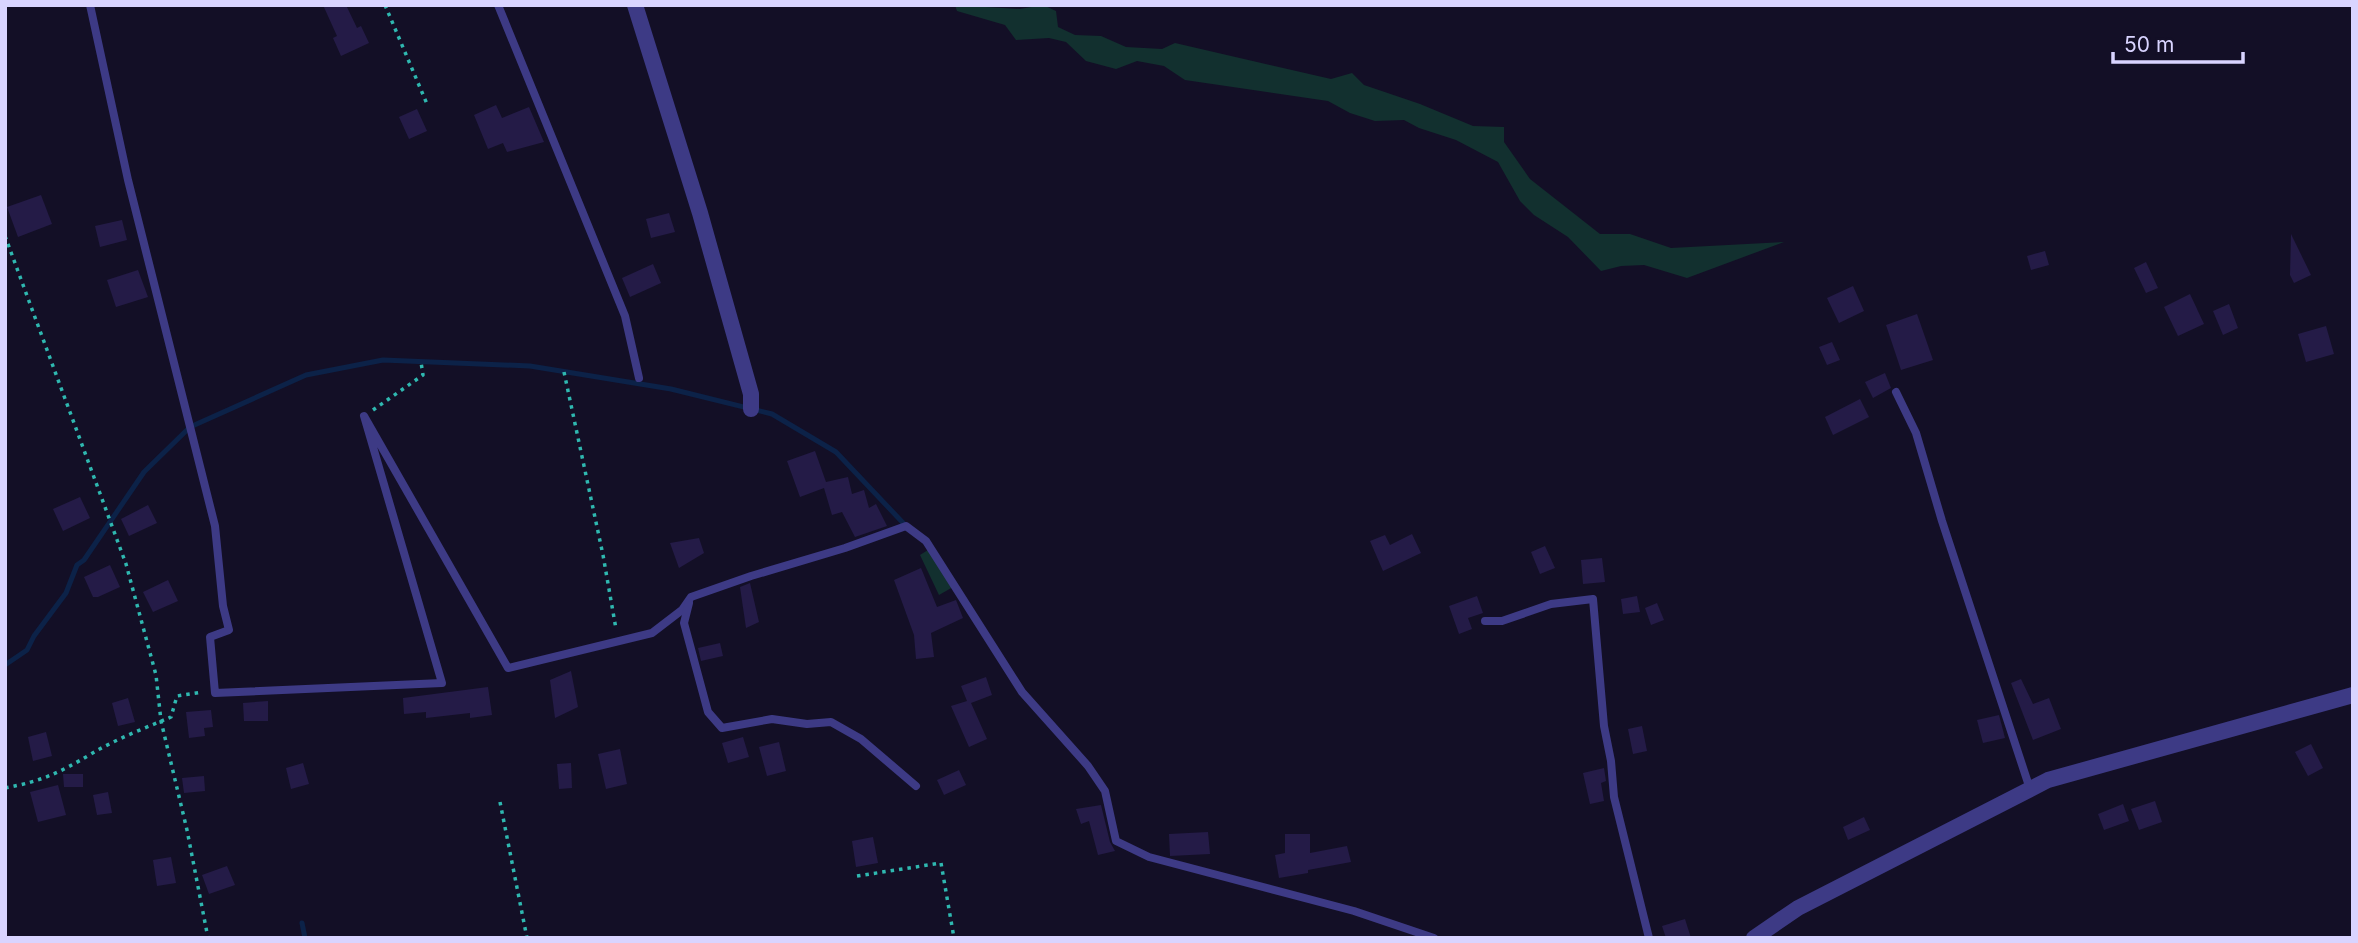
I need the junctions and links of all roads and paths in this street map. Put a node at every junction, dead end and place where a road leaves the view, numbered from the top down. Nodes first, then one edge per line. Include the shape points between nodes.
1 (90, 5) edge
2 (385, 5) edge
3 (498, 5) edge
4 (635, 5) edge
5 (427, 104) dead end
6 (5, 236) edge
7 (421, 362) dead end
8 (564, 373) dead end
9 (639, 379) dead end
10 (1896, 392) dead end
11 (751, 409) dead end
12 (364, 416) junction
13 (691, 597) junction
14 (1485, 621) dead end
15 (618, 641) junction
16 (215, 693) junction
17 (2353, 695) edge
18 (162, 721) junction
19 (916, 786) dead end
20 (5, 788) edge
21 (2030, 789) junction
22 (500, 802) dead end
23 (857, 876) dead end
24 (208, 938) edge
25 (527, 938) edge
26 (954, 938) edge
27 (1434, 938) edge
28 (1649, 938) edge
29 (1754, 938) edge

1 - 16 lane via 125,168 215,526 229,630 210,637
2 - 5 path
3 - 9 lane via 625,316
4 - 11 street via 700,213 751,394
6 - 18 path via 126,564 156,675
7 - 12 path via 423,375
8 - 15 path
10 - 21 lane via 1916,433
12 - 15 lane via 508,668
12 - 16 lane via 442,683
13 - 15 lane via 652,633
13 - 19 lane via 684,623 708,712 722,728 772,719 831,722 861,739
13 - 27 lane via 906,526 926,541 1022,692 1105,791 1116,841 1149,857 1354,911
14 - 28 lane via 1593,599 1614,797
16 - 18 path via 177,696 171,717
17 - 21 street via 2048,780
18 - 20 path via 61,772
18 - 24 path
21 - 29 street via 1798,908
22 - 25 path
23 - 26 path via 941,863

